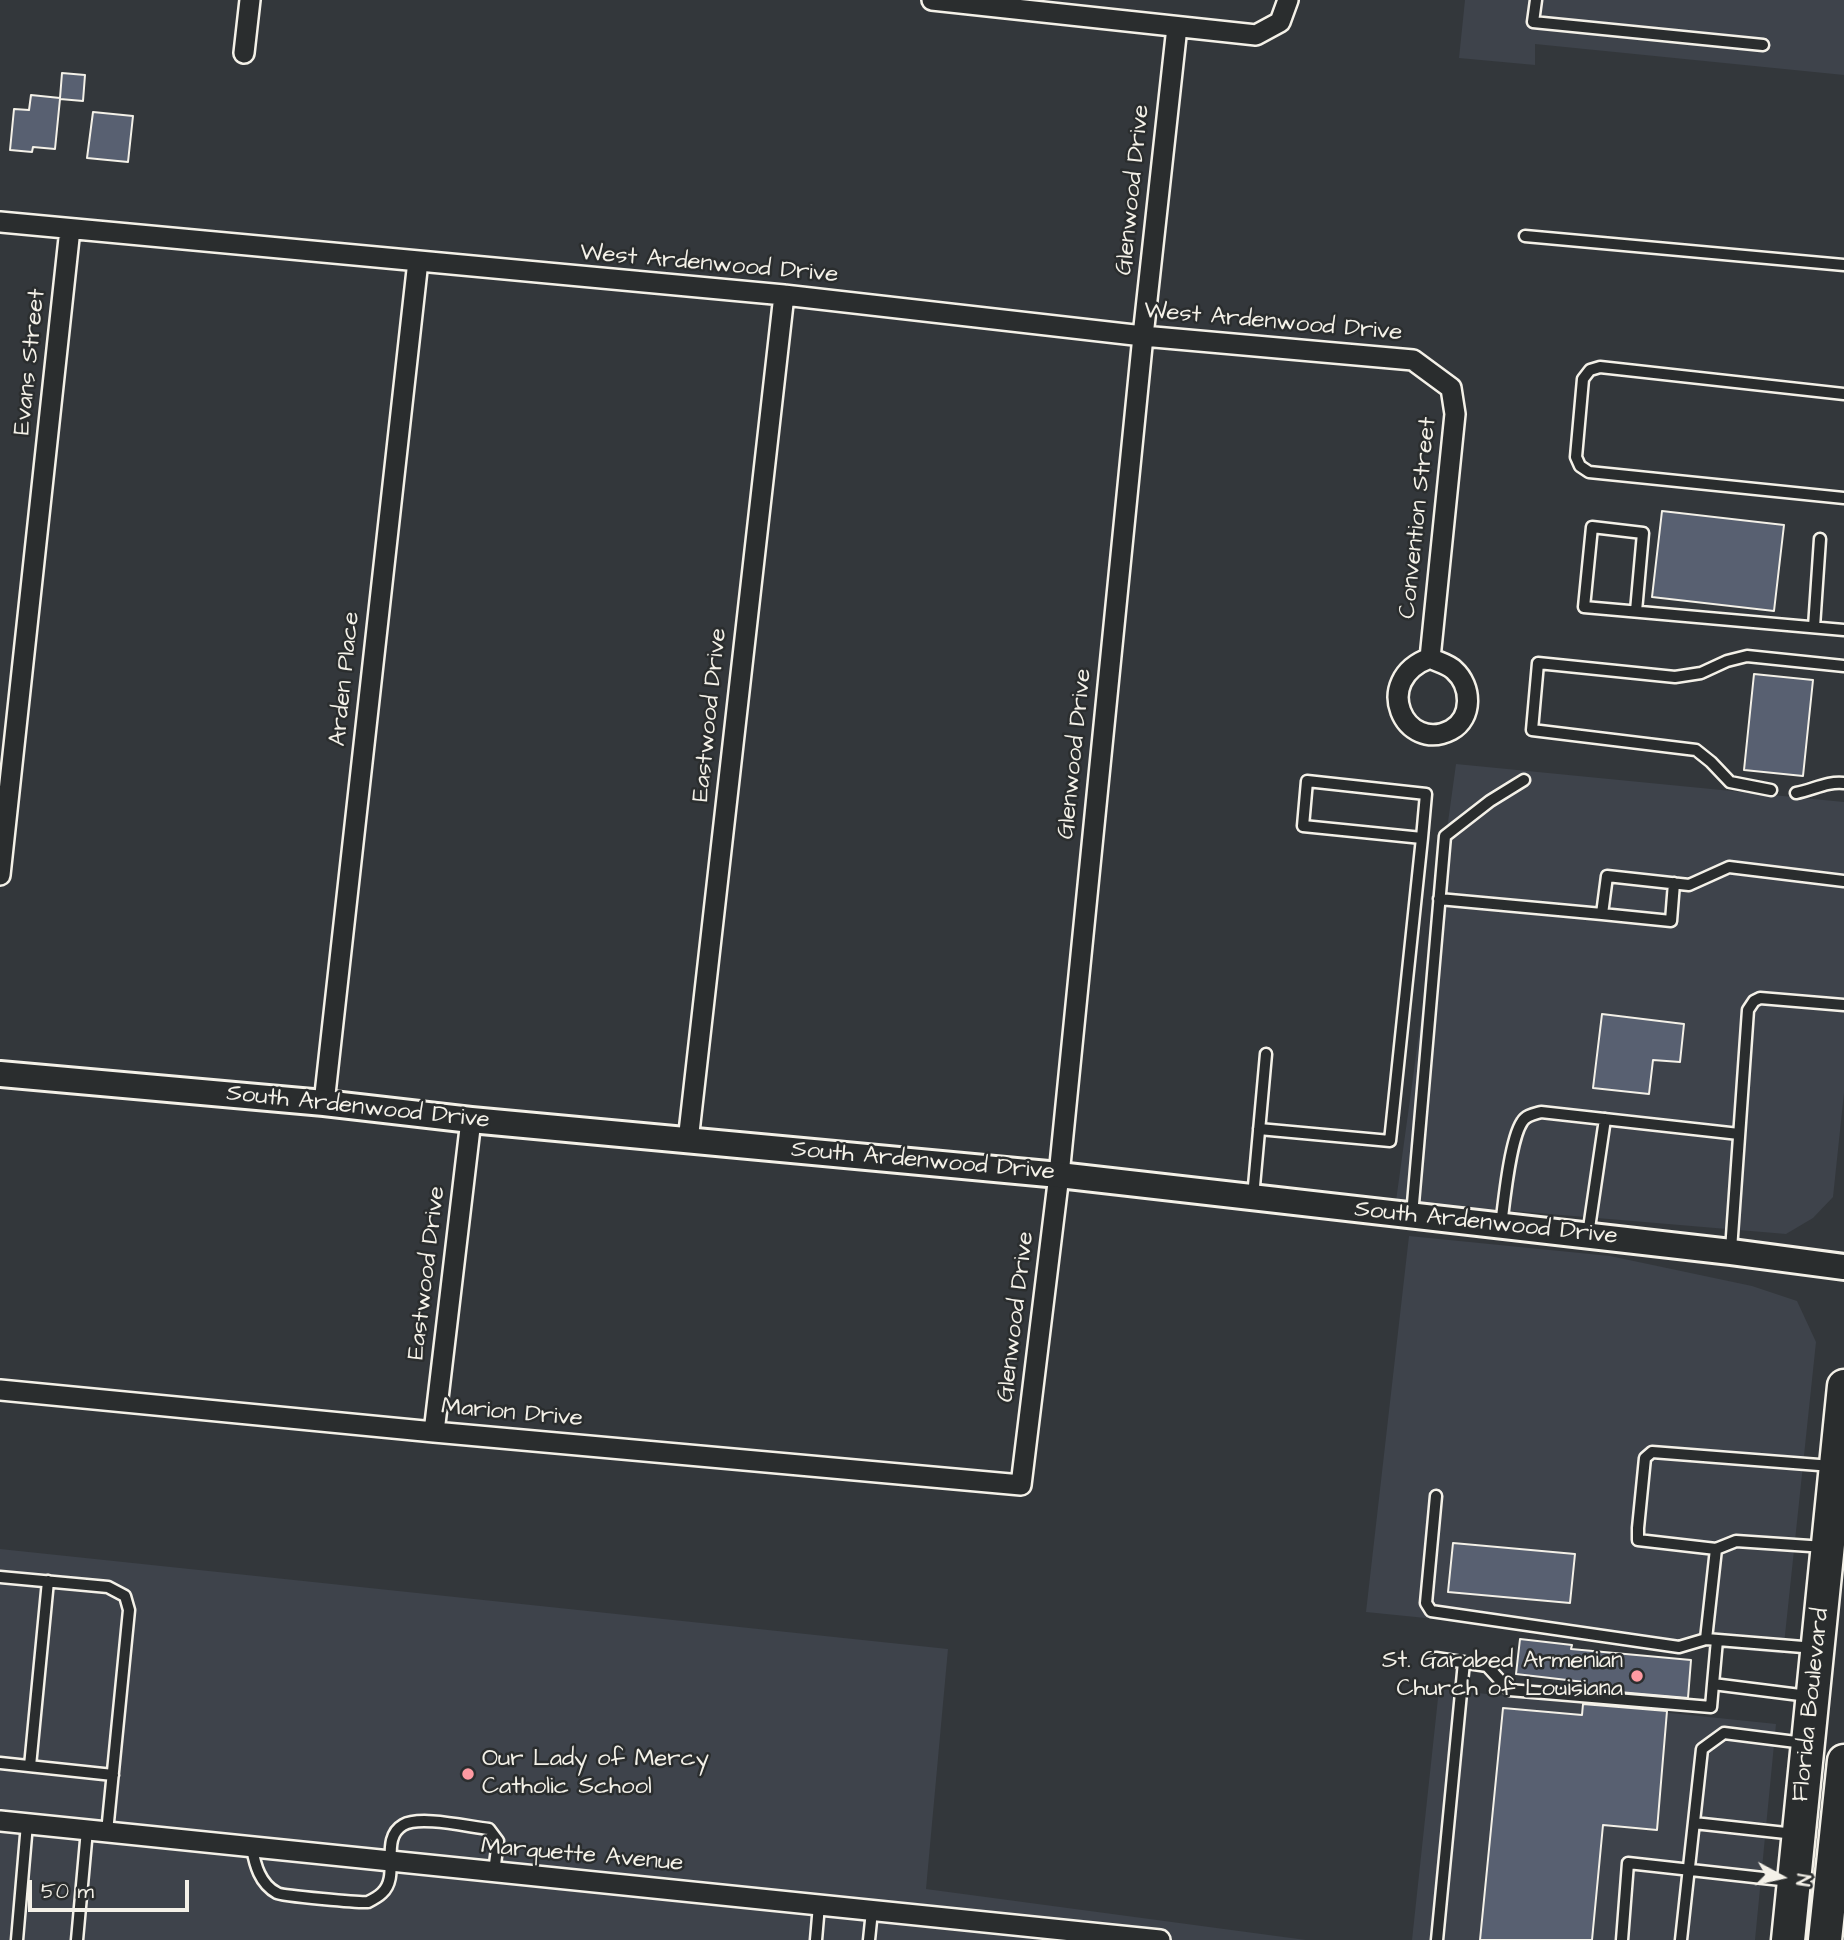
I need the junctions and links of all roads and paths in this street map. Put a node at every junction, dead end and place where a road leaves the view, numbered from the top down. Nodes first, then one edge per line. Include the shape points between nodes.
1 (250, 0) edge
2 (932, 0) edge
3 (1288, 0) edge
4 (1536, 0) edge
5 (1177, 27) junction
6 (1763, 45) dead end
7 (244, 53) dead end
8 (0, 222) edge
9 (70, 229) junction
10 (1525, 236) dead end
11 (418, 261) junction
12 (1844, 265) edge
13 (784, 295) junction
14 (1143, 336) junction
15 (1413, 360) joint
16 (1844, 394) edge
17 (1844, 498) edge
18 (1820, 540) dead end
19 (1636, 611) junction
20 (1814, 627) junction
21 (1844, 630) edge
22 (1430, 658) dead end
23 (1844, 666) edge
24 (1524, 780) dead end
25 (1844, 783) edge
26 (1771, 790) dead end
27 (1796, 793) dead end
28 (1422, 838) junction
29 (0, 875) edge
30 (1844, 881) edge
31 (1674, 883) junction
32 (1439, 899) junction
33 (1602, 914) junction
34 (1844, 1005) edge
35 (1266, 1054) dead end
36 (0, 1074) edge
37 (324, 1103) junction
38 (1605, 1119) junction
39 (471, 1120) junction
40 (1259, 1129) junction
41 (1739, 1133) junction
42 (688, 1140) junction
43 (1059, 1175) junction
44 (1253, 1197) junction
45 (1412, 1215) junction
46 (1501, 1226) junction
47 (1588, 1235) junction
48 (1731, 1252) junction
49 (1844, 1267) edge
50 (1844, 1386) edge
51 (0, 1390) edge
52 (434, 1432) junction
53 (1836, 1467) junction
54 (1021, 1485) joint
55 (1436, 1496) dead end
56 (1829, 1547) junction
57 (1716, 1549) junction
58 (0, 1577) edge
59 (48, 1581) junction
60 (1712, 1639) junction
61 (1818, 1649) junction
62 (1436, 1658) dead end
63 (1464, 1662) junction
64 (1713, 1684) junction
65 (1812, 1696) junction
66 (1807, 1744) junction
67 (1844, 1760) edge
68 (0, 1763) edge
69 (30, 1766) junction
70 (113, 1774) junction
71 (0, 1821) edge
72 (1694, 1823) junction
73 (27, 1824) junction
74 (87, 1830) junction
75 (107, 1832) junction
76 (1799, 1834) junction
77 (252, 1848) junction
78 (391, 1861) junction
79 (1689, 1870) junction
80 (494, 1873) junction
81 (1794, 1882) junction
82 (819, 1905) junction
83 (872, 1911) junction
84 (17, 1940) edge
85 (77, 1940) edge
86 (816, 1940) edge
87 (869, 1940) edge
88 (1160, 1940) edge
89 (1437, 1940) edge
90 (1622, 1940) edge
91 (1681, 1940) edge
92 (1788, 1940) edge
93 (1825, 1940) edge

1 - 7 street
2 - 5 street
3 - 5 street via 1280,22 1256,35
4 - 6 lane via 1533,22
5 - 14 street, Glenwood Drive
8 - 9 street, West Ardenwood Drive
9 - 11 street, West Ardenwood Drive
9 - 29 street, Evans Street
10 - 12 lane
11 - 13 street, West Ardenwood Drive
11 - 37 street, Arden Place
13 - 14 street, West Ardenwood Drive
13 - 42 street, Eastwood Drive
14 - 15 street, West Ardenwood Drive
14 - 43 street, Glenwood Drive
15 - 22 street, Convention Street via 1451,388 1455,414
16 - 17 lane via 1590,370 1583,379 1576,457 1589,472
18 - 20 lane
19 - 19 lane via 1584,607 1592,527 1643,533
19 - 20 lane
20 - 21 lane
23 - 26 lane via 1747,656 1675,677 1538,663 1532,730 1696,750 1730,782
24 - 32 lane via 1445,836
25 - 27 lane via 1829,782
28 - 28 lane via 1426,794 1307,781 1303,826
28 - 40 lane via 1390,1141
30 - 31 lane via 1729,867 1689,885
31 - 33 lane via 1607,876
31 - 33 lane via 1671,921
32 - 33 lane
32 - 45 lane
34 - 41 lane via 1754,1001 1748,1010
35 - 40 lane
36 - 37 street, South Ardenwood Drive
37 - 39 street, South Ardenwood Drive
38 - 41 lane
38 - 46 lane via 1541,1112 1521,1123
38 - 47 lane
39 - 42 street, South Ardenwood Drive
39 - 52 street, Eastwood Drive
40 - 44 lane
41 - 48 lane
42 - 43 street, South Ardenwood Drive
43 - 44 street, South Ardenwood Drive
43 - 54 street, Glenwood Drive
44 - 45 street, South Ardenwood Drive
45 - 46 street, South Ardenwood Drive
46 - 47 street, South Ardenwood Drive
47 - 48 street, South Ardenwood Drive
48 - 49 street, South Ardenwood Drive
50 - 53 main road, Florida Boulevard
51 - 52 street, Marion Drive
52 - 54 street, Marion Drive
53 - 56 main road, Florida Boulevard
53 - 57 lane via 1652,1452 1645,1458 1638,1539
55 - 60 lane via 1426,1603 1431,1611 1679,1647
56 - 57 lane via 1736,1541
56 - 61 main road, Florida Boulevard
57 - 60 lane
58 - 59 lane
59 - 69 lane
59 - 70 lane via 108,1587 125,1596 129,1610
60 - 61 lane
60 - 64 lane
61 - 65 main road, Florida Boulevard
62 - 63 lane
63 - 64 lane via 1487,1666 1509,1689 1536,1692 1711,1707
63 - 89 lane
64 - 65 lane
65 - 66 main road, Florida Boulevard
66 - 72 lane via 1724,1733 1702,1749
66 - 76 main road, Florida Boulevard
67 - 93 main road, Florida Boulevard
68 - 69 lane
69 - 70 lane
70 - 75 lane
71 - 73 street, Marquette Avenue
72 - 76 lane
72 - 79 lane
73 - 74 street, Marquette Avenue
73 - 84 lane
74 - 75 street, Marquette Avenue
74 - 85 lane
75 - 77 street, Marquette Avenue
76 - 81 main road, Florida Boulevard
77 - 78 street, Marquette Avenue
77 - 78 lane via 256,1869 278,1894 367,1902 389,1885
78 - 80 street, Marquette Avenue
78 - 80 lane via 393,1836 414,1821 489,1829 498,1841
79 - 81 lane
79 - 90 lane via 1628,1863
79 - 91 lane
80 - 82 street, Marquette Avenue
81 - 92 main road, Florida Boulevard
82 - 83 street, Marquette Avenue
82 - 86 lane
83 - 87 lane
83 - 88 street, Marquette Avenue

